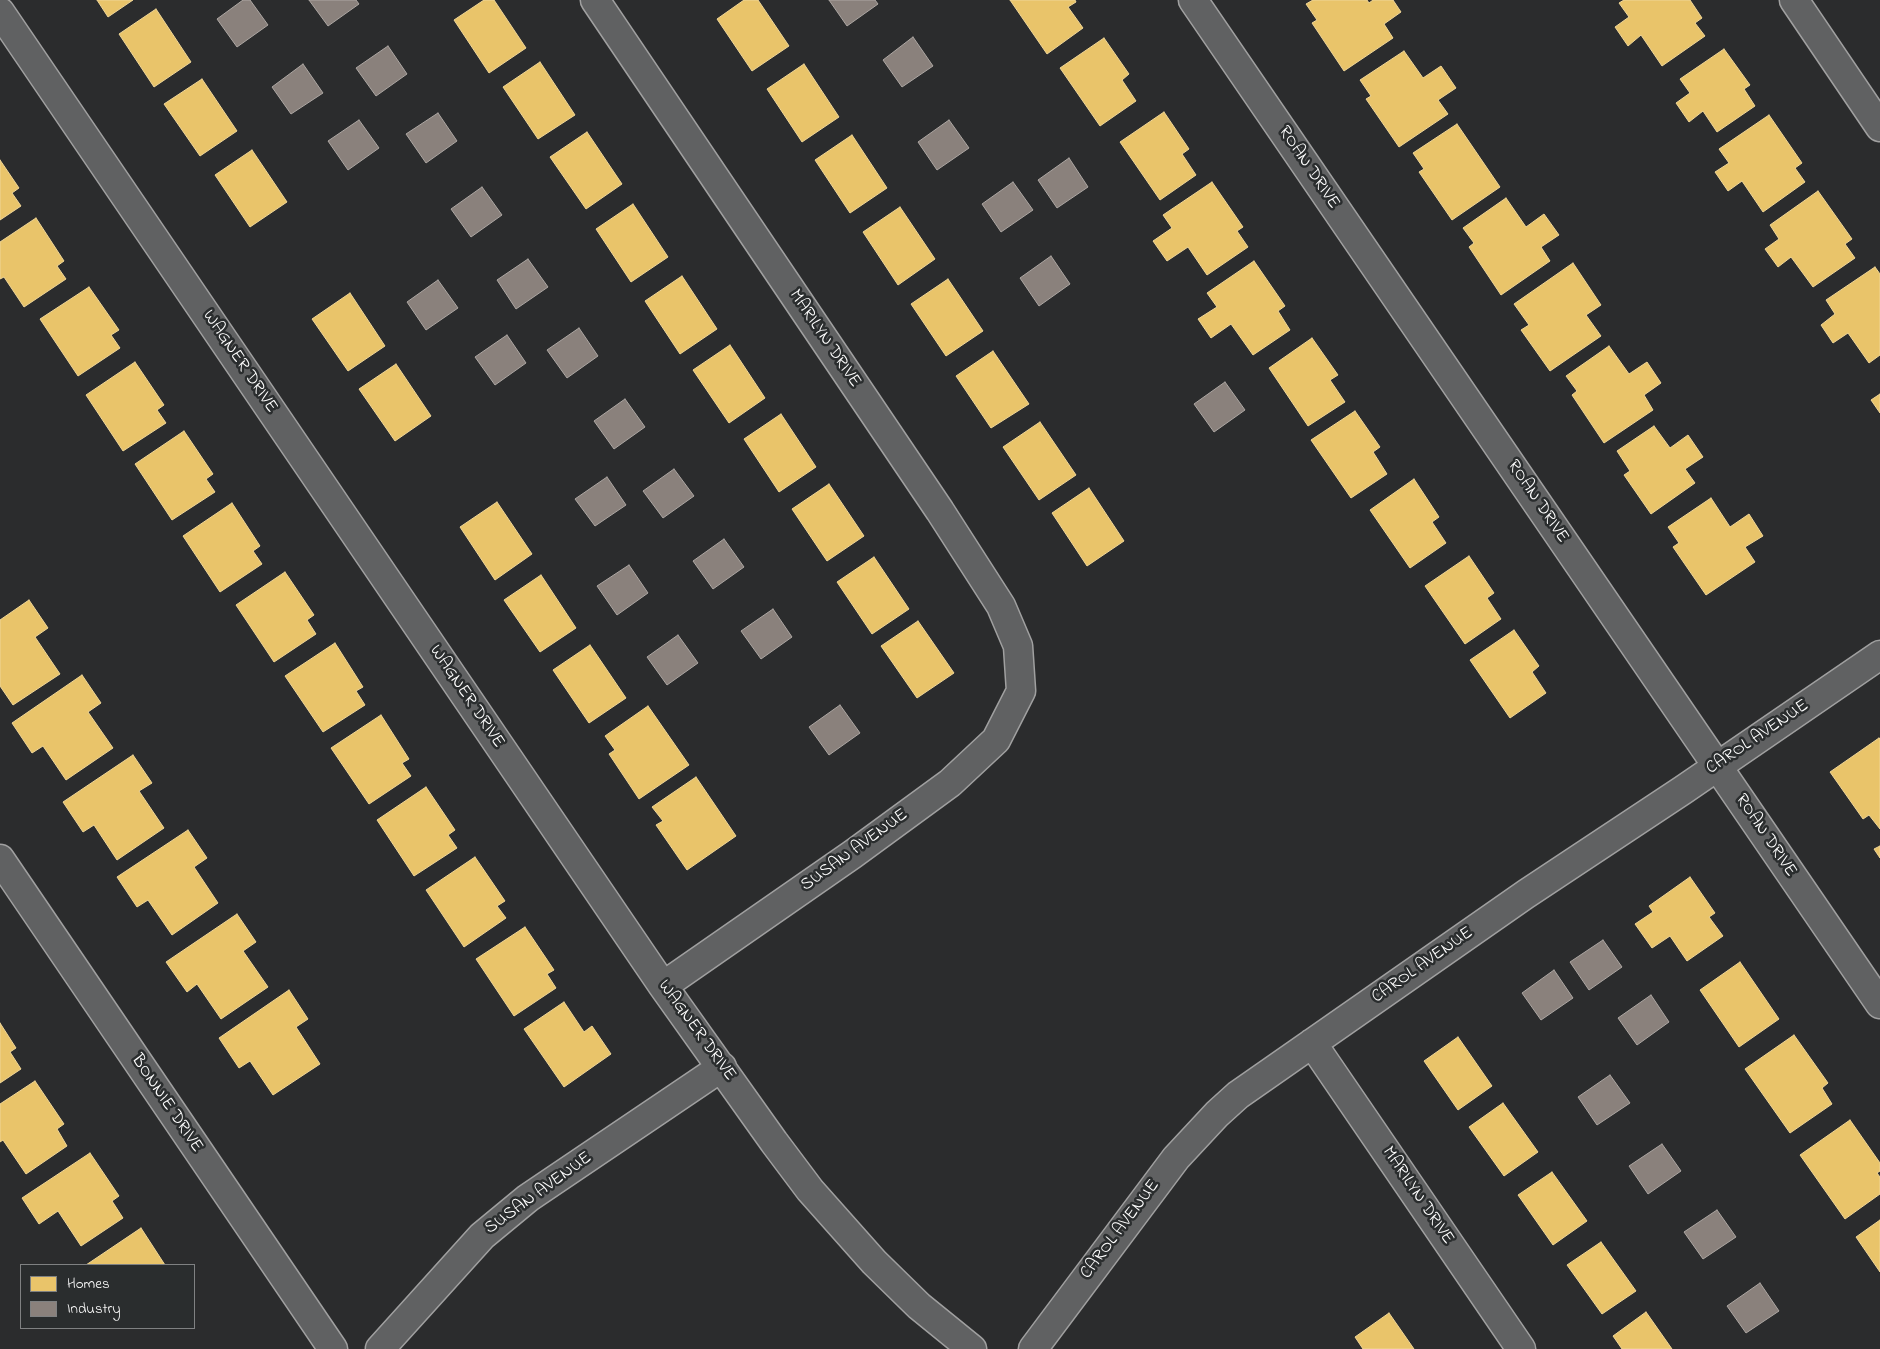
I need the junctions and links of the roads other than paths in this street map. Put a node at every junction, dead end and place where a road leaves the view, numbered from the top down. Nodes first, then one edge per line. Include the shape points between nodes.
1 (595, 0) edge
2 (1193, 0) edge
3 (1794, 0) edge
4 (0, 12) edge
5 (1880, 127) edge
6 (1880, 655) edge
7 (1021, 691) joint
8 (1717, 766) junction
9 (0, 859) edge
10 (8, 888) edge
11 (663, 986) junction
12 (1880, 1004) edge
13 (1312, 1043) junction
14 (722, 1067) junction
15 (333, 1349) edge
16 (380, 1349) edge
17 (972, 1349) edge
18 (1032, 1349) edge
19 (1521, 1349) edge

1 - 7 street, MARILYN DRIVE via 1001,606 1018,646
2 - 8 street, ROAN DRIVE
3 - 5 street
4 - 11 street, WAGNER DRIVE
6 - 8 street, CAROL AVENUE
7 - 11 street, SUSAN AVENUE via 996,740 950,783
8 - 12 street, ROAN DRIVE
8 - 13 street, CAROL AVENUE
9 - 10 street, BONNIE DRIVE
10 - 15 street, BONNIE DRIVE
11 - 14 street, WAGNER DRIVE
13 - 18 street, CAROL AVENUE via 1238,1096 1194,1136
13 - 19 street, MARILYN DRIVE
14 - 16 street, SUSAN AVENUE via 528,1198 482,1236
14 - 17 street, WAGNER DRIVE via 842,1229 896,1285

